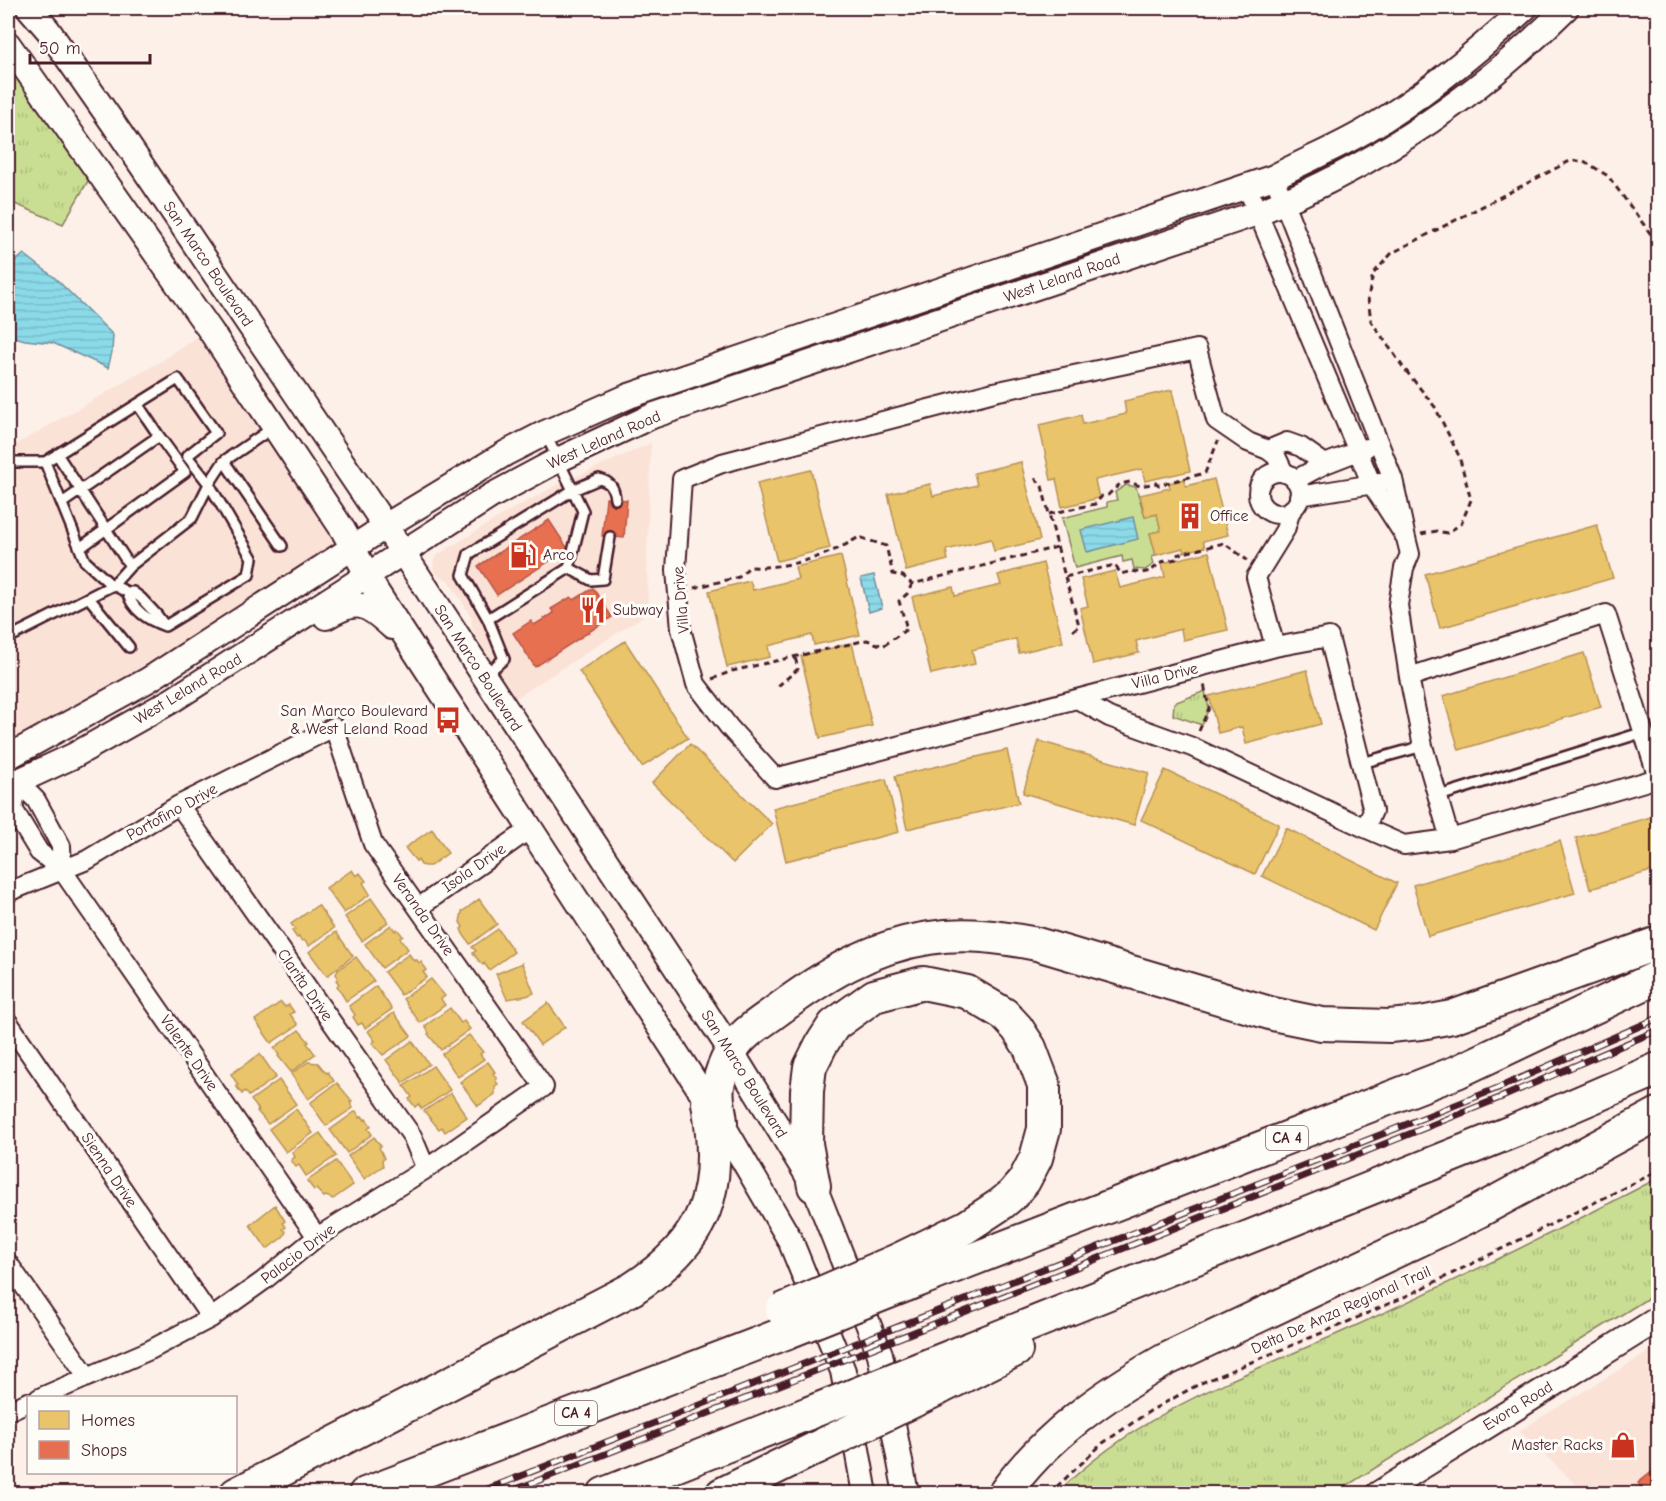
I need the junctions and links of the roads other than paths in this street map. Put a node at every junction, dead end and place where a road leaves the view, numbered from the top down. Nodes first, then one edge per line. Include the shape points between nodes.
1 (29, 8) edge
2 (1525, 8) edge
3 (1566, 8) edge
4 (8, 44) edge
5 (1274, 177) junction
6 (1247, 188) junction
7 (1285, 202) junction
8 (1257, 213) junction
9 (138, 405) junction
10 (274, 426) junction
11 (545, 433) junction
12 (159, 435) junction
13 (1248, 442) junction
14 (1379, 444) junction
15 (1268, 450) junction
16 (1357, 451) junction
17 (57, 454) junction
18 (187, 456) junction
19 (558, 460) junction
20 (224, 461) junction
21 (45, 462) junction
22 (178, 462) junction
23 (8, 464) edge
24 (1325, 464) junction
25 (1393, 479) junction
26 (209, 484) junction
27 (1372, 485) junction
28 (1287, 487) junction
29 (573, 490) junction
30 (80, 491) junction
31 (615, 499) dead end
32 (62, 503) junction
33 (386, 527) junction
34 (105, 530) junction
35 (610, 537) dead end
36 (1406, 538) junction
37 (282, 546) dead end
38 (80, 548) junction
39 (353, 549) junction
40 (403, 554) junction
41 (130, 566) junction
42 (568, 568) junction
43 (368, 576) junction
44 (113, 585) junction
45 (89, 598) junction
46 (488, 619) junction
47 (8, 638) edge
48 (410, 642) junction
49 (1275, 646) junction
50 (129, 647) dead end
51 (1410, 676) junction
52 (484, 677) junction
53 (148, 680) junction
54 (1077, 699) junction
55 (171, 701) junction
56 (334, 727) joint
57 (1644, 732) junction
58 (1424, 746) junction
59 (8, 757) edge
60 (1362, 763) junction
61 (13, 784) edge
62 (1439, 796) junction
63 (178, 806) junction
64 (1365, 828) junction
65 (530, 829) junction
66 (1450, 839) junction
67 (62, 870) junction
68 (8, 892) edge
69 (418, 908) junction
70 (1659, 943) edge
71 (1659, 977) edge
72 (8, 1022) edge
73 (731, 1051) junction
74 (1659, 1070) edge
75 (544, 1087) joint
76 (714, 1113) junction
77 (1659, 1114) edge
78 (426, 1169) junction
79 (814, 1186) junction
80 (317, 1237) junction
81 (8, 1263) edge
82 (905, 1271) junction
83 (211, 1318) junction
84 (1655, 1324) edge
85 (937, 1375) junction
86 (87, 1376) junction
87 (43, 1396) edge
88 (27, 1402) edge
89 (8, 1411) edge
90 (236, 1494) edge
91 (365, 1494) edge
92 (603, 1494) edge
93 (722, 1494) edge
94 (865, 1494) edge
95 (906, 1494) edge
96 (1004, 1494) edge
97 (1378, 1494) edge

1 - 33 street, San Marco Boulevard via 113,123
2 - 5 street, West Leland Road via 1440,80 1365,130
3 - 7 street, West Leland Road via 1490,78 1441,115 1366,162
4 - 10 street
5 - 6 street, West Leland Road
5 - 7 street
6 - 8 street
6 - 11 street, West Leland Road via 629,396
7 - 8 street, West Leland Road
7 - 14 street
8 - 16 street
8 - 19 street, West Leland Road via 652,416
9 - 12 lane
9 - 17 lane
9 - 18 lane via 178,379 216,433
10 - 20 lane
10 - 39 street
11 - 19 lane
11 - 33 street, West Leland Road
12 - 22 lane
12 - 30 lane
13 - 15 street, Villa Drive
13 - 28 street, Villa Drive
13 - 54 street, Villa Drive via 1216,420 1197,349 994,392 722,462 682,479 676,570 681,629 696,684 775,778
14 - 16 street
14 - 25 street
15 - 24 street via 1287,442
15 - 28 street via 1276,456
16 - 24 street
16 - 27 street
17 - 21 lane
17 - 30 lane
18 - 22 lane
18 - 26 lane
19 - 29 lane
19 - 40 street, West Leland Road via 491,496
20 - 26 lane
20 - 37 lane
21 - 23 lane
21 - 32 lane
22 - 34 lane via 185,472
24 - 28 street
25 - 27 street
25 - 36 street
26 - 41 lane via 192,518
26 - 44 lane via 252,558 249,575 165,626 141,598
27 - 28 street
27 - 36 street
28 - 49 street via 1285,530 1256,577
29 - 31 lane via 599,479 608,482
29 - 42 lane via 584,511
29 - 46 lane via 469,554 463,575
30 - 32 lane
30 - 34 lane
32 - 38 lane
33 - 39 street, West Leland Road
33 - 40 street, San Marco Boulevard
34 - 38 lane
34 - 41 lane
35 - 42 lane via 603,579 591,580
36 - 51 street via 1410,554 1398,605
38 - 44 lane via 85,561
39 - 43 street
39 - 53 street, West Leland Road
40 - 43 street, West Leland Road
40 - 52 street, San Marco Boulevard
41 - 44 lane
42 - 46 lane
43 - 48 street
43 - 55 street, West Leland Road
44 - 45 lane
45 - 47 lane
45 - 50 lane
46 - 52 lane via 504,659
48 - 55 street via 374,612 348,605 242,670
48 - 65 street
49 - 54 street, Villa Drive
49 - 60 street, Villa Drive via 1329,637
51 - 57 street via 1606,614
51 - 58 street
52 - 73 street, San Marco Boulevard
53 - 59 street, West Leland Road
53 - 61 street via 134,704 34,757 19,768
54 - 64 street via 1109,717 1192,747
55 - 61 street, West Leland Road via 73,756
56 - 63 street, Portofino Drive
56 - 69 street, Veranda Drive via 372,844
57 - 62 lane
57 - 66 street via 1658,778
58 - 60 lane
58 - 62 street
60 - 64 street via 1372,811
61 - 67 street, Valente Drive via 13,810 39,852
62 - 66 street
63 - 67 street, Portofino Drive via 87,860
63 - 78 street, Clarita Drive via 411,1136
64 - 66 street via 1404,845
65 - 69 street, Isola Drive
65 - 76 street
67 - 68 street, Portofino Drive
67 - 80 street, Valente Drive
69 - 75 street, Veranda Drive
70 - 73 highway via 1452,1017 1421,1023 1355,1026 1273,1014 1037,944 967,934 929,938 891,946 827,975 750,1030
71 - 82 highway, CA 4 via 1457,1072
72 - 83 street, Sienna Drive
73 - 76 highway via 718,1087
73 - 79 street, San Marco Boulevard
74 - 85 highway via 1310,1211
75 - 78 street, Palacio Drive
76 - 90 highway via 712,1187 704,1212 693,1235 656,1273
76 - 94 street via 790,1240 843,1371
77 - 96 highway via 1468,1217 1165,1360 1092,1405 1061,1430
78 - 80 street, Palacio Drive
79 - 82 highway via 806,1144 807,1091 810,1067 834,1025 874,996 923,984 967,992 1004,1014 1030,1048 1044,1085 1044,1129 1036,1158 1013,1194
79 - 95 street, San Marco Boulevard via 880,1354
80 - 83 street, Palacio Drive
81 - 86 street
82 - 91 highway, CA 4, bridge via 546,1425
83 - 86 street, Palacio Drive via 150,1350
84 - 97 street, Evora Road
85 - 92 highway, bridge via 809,1413
85 - 93 highway, bridge via 818,1447
86 - 87 street, Palacio Drive
88 - 89 street

